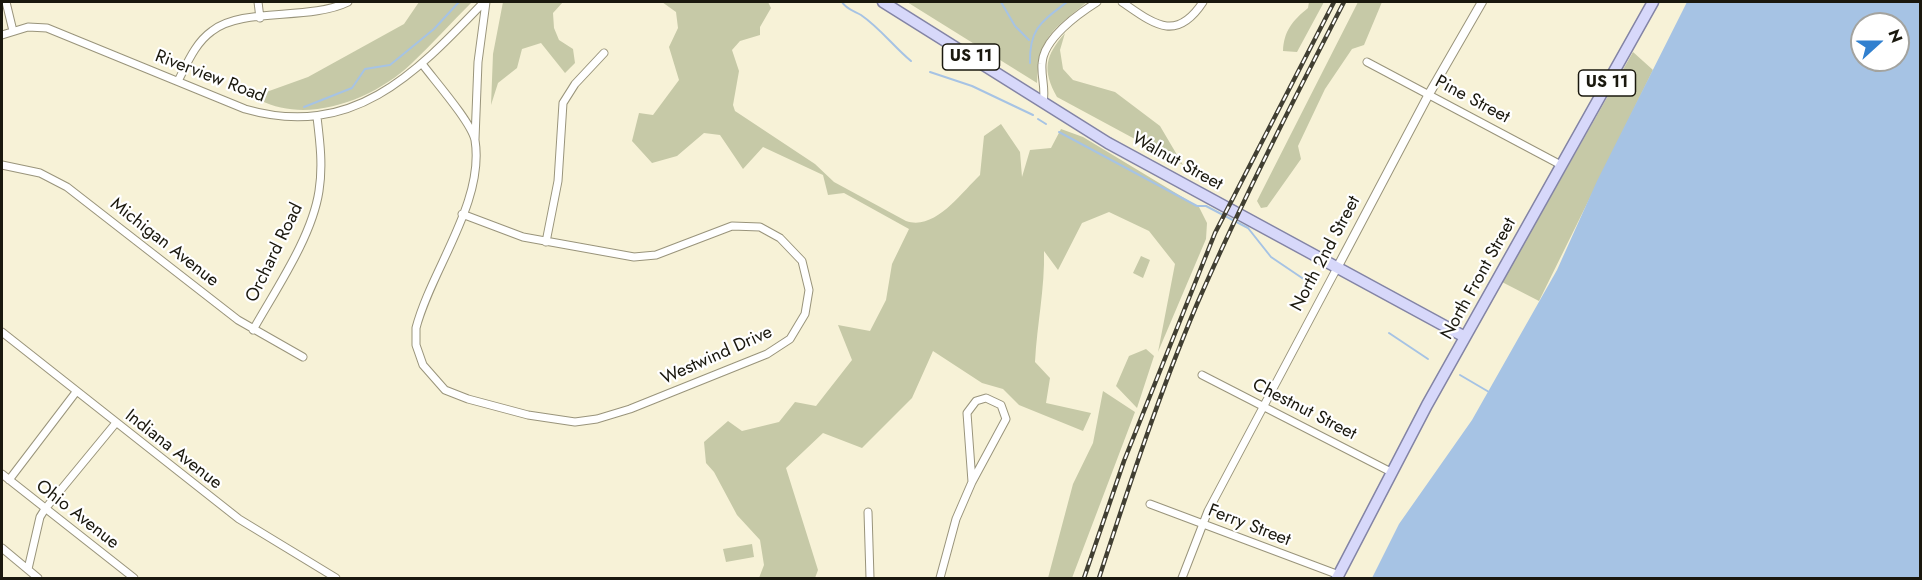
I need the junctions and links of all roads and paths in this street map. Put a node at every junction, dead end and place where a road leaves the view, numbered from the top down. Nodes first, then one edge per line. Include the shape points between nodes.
1 (6, 2) edge
2 (258, 2) edge
3 (348, 2) edge
4 (485, 2) edge
5 (883, 2) edge
6 (1097, 2) edge
7 (1122, 2) edge
8 (1203, 2) edge
9 (1482, 2) edge
10 (1653, 2) edge
11 (260, 18) junction
12 (13, 31) junction
13 (2, 35) edge
14 (604, 53) dead end
15 (1368, 62) dead end
16 (423, 65) junction
17 (178, 81) junction
18 (1429, 94) junction
19 (1043, 102) junction
20 (317, 117) junction
21 (475, 139) junction
22 (2, 165) edge
23 (1561, 165) junction
24 (462, 214) junction
25 (546, 242) junction
26 (1337, 268) junction
27 (253, 330) junction
28 (2, 332) edge
29 (1465, 337) junction
30 (303, 357) dead end
31 (1202, 375) dead end
32 (76, 392) junction
33 (1264, 406) junction
34 (115, 424) junction
35 (1392, 472) junction
36 (2, 474) edge
37 (9, 480) junction
38 (972, 482) junction
39 (1150, 504) dead end
40 (45, 509) junction
41 (868, 513) dead end
42 (1202, 524) junction
43 (2, 548) edge
44 (28, 569) junction
45 (1338, 577) edge
46 (38, 579) edge
47 (134, 579) edge
48 (336, 579) edge
49 (870, 579) edge
50 (940, 579) edge
51 (1182, 579) edge

1 - 12 street
2 - 11 street
3 - 11 street via 319,12
4 - 16 street, Riverview Road
4 - 21 street, Westwind Drive
5 - 19 main road, Walnut Street / US 11
6 - 19 street via 1047,47 1042,66
7 - 8 street via 1154,23 1169,27 1185,22
9 - 18 street, North 2nd Street
10 - 23 main road, North Front Street / US 11
11 - 17 street via 229,22 211,31 196,48
12 - 13 street, Riverview Road
12 - 17 street, Riverview Road via 36,27 63,33
14 - 25 street via 563,103 558,181
15 - 18 street, Pine Street
16 - 20 street, Riverview Road via 364,103
16 - 21 street
17 - 20 street, Riverview Road via 265,115
18 - 23 street, Pine Street
18 - 26 street, North 2nd Street
19 - 26 main road, Walnut Street / US 11 via 1152,168
20 - 27 street, Orchard Road via 321,162 313,217
21 - 24 street, Westwind Drive via 472,182
22 - 27 street, Michigan Avenue via 40,173 67,187
23 - 29 main road, North Front Street / US 11
24 - 25 street, Westwind Drive
24 - 25 street, Westwind Drive via 419,315 416,336 419,356 428,374 445,390 468,399 555,421 612,416 780,347 796,332 806,314 809,290 802,261 780,237 760,227 732,226 645,257
26 - 29 main road, Walnut Street / US 11
26 - 33 street, North 2nd Street
27 - 30 street, Michigan Avenue
28 - 32 street, Indiana Avenue
29 - 35 main road, North Front Street
31 - 33 street, Chestnut Street
32 - 34 street, Indiana Avenue
32 - 37 street
33 - 35 street, Chestnut Street
33 - 42 street, North 2nd Street
34 - 40 street
34 - 48 street, Indiana Avenue via 239,519
35 - 45 main road, North Front Street
36 - 37 street, Ohio Avenue
37 - 40 street, Ohio Avenue
38 - 38 street via 967,413 976,401 992,399 1001,405 1006,419
38 - 50 street via 956,519
39 - 42 street, Ferry Street
40 - 44 street
40 - 47 street, Ohio Avenue
41 - 49 street
42 - 45 street, Ferry Street
42 - 51 street, North 2nd Street
43 - 44 street
44 - 46 street

